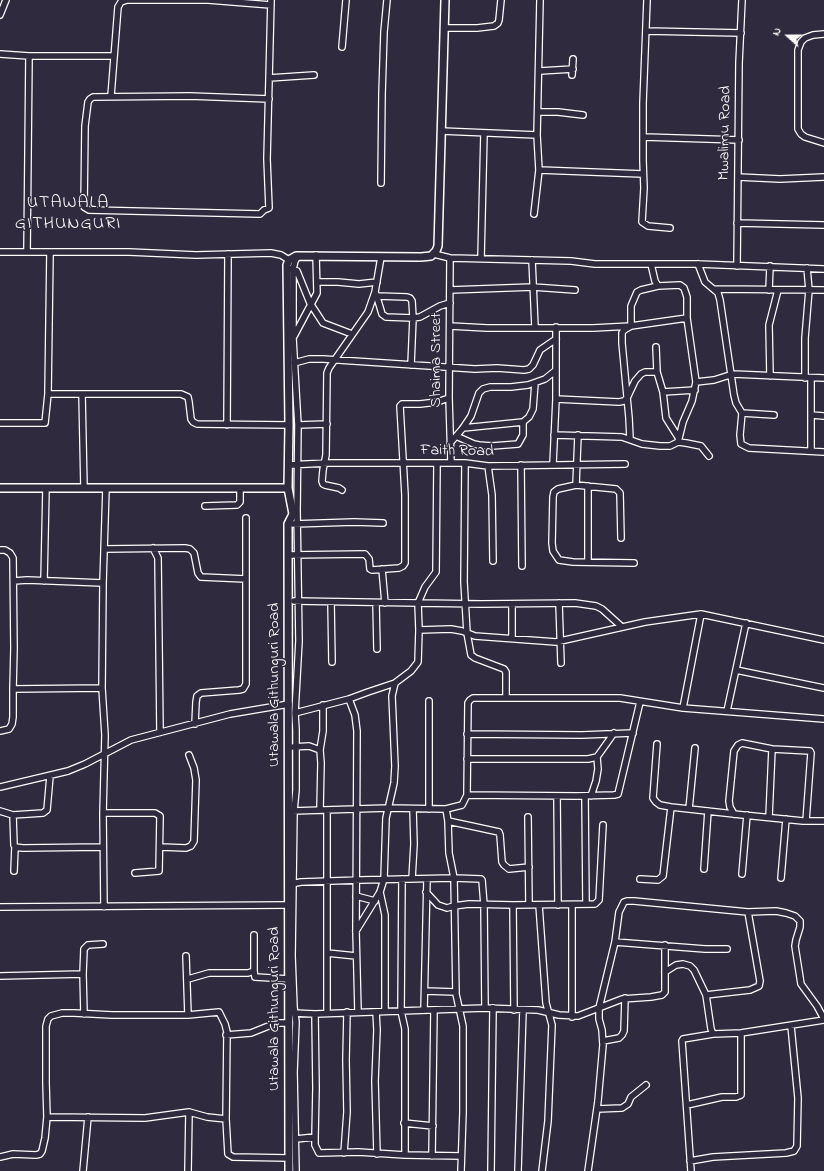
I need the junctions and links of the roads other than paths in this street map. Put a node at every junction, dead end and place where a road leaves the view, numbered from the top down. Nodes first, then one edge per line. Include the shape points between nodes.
1 (6, 0) edge
2 (346, 0) edge
3 (387, 0) edge
4 (444, 0) edge
5 (501, 0) edge
6 (540, 0) edge
7 (647, 0) edge
8 (743, 0) edge
9 (271, 2) edge
10 (0, 15) edge
11 (444, 28) junction
12 (646, 31) junction
13 (741, 33) junction
14 (824, 34) edge
15 (342, 47) dead end
16 (0, 54) edge
17 (29, 56) junction
18 (114, 56) junction
19 (573, 59) dead end
20 (540, 71) junction
21 (314, 75) dead end
22 (269, 78) junction
23 (111, 96) junction
24 (269, 99) junction
25 (538, 112) junction
26 (583, 115) dead end
27 (441, 131) junction
28 (484, 133) junction
29 (537, 134) junction
30 (644, 137) junction
31 (739, 140) junction
32 (824, 142) edge
33 (539, 170) junction
34 (643, 174) junction
35 (738, 176) junction
36 (824, 177) edge
37 (381, 183) dead end
38 (534, 214) dead end
39 (737, 223) junction
40 (824, 226) edge
41 (670, 228) dead end
42 (0, 252) edge
43 (27, 252) junction
44 (50, 252) junction
45 (228, 254) junction
46 (434, 254) junction
47 (316, 255) junction
48 (298, 256) junction
49 (381, 257) junction
50 (450, 258) junction
51 (481, 258) junction
52 (289, 260) junction
53 (532, 260) junction
54 (652, 264) junction
55 (698, 264) junction
56 (737, 266) junction
57 (770, 266) junction
58 (807, 268) junction
59 (824, 268) edge
60 (290, 269) junction
61 (317, 282) junction
62 (377, 282) junction
63 (658, 286) junction
64 (533, 287) junction
65 (714, 289) junction
66 (450, 290) junction
67 (575, 290) dead end
68 (770, 290) junction
69 (778, 290) junction
70 (809, 290) junction
71 (824, 290) edge
72 (376, 294) junction
73 (310, 303) junction
74 (450, 303) junction
75 (413, 318) junction
76 (687, 318) junction
77 (450, 326) junction
78 (631, 326) junction
79 (535, 327) junction
80 (556, 327) junction
81 (352, 334) junction
82 (293, 338) junction
83 (556, 339) junction
84 (656, 347) dead end
85 (334, 360) junction
86 (294, 363) junction
87 (411, 365) junction
88 (449, 367) junction
89 (555, 371) junction
90 (657, 372) junction
91 (731, 374) junction
92 (770, 376) junction
93 (805, 378) junction
94 (811, 378) junction
95 (824, 378) edge
96 (696, 382) junction
97 (534, 383) junction
98 (695, 390) junction
99 (663, 392) junction
100 (48, 394) junction
101 (82, 394) junction
102 (449, 398) junction
103 (627, 398) junction
104 (556, 399) junction
105 (742, 413) junction
106 (774, 415) dead end
107 (811, 415) junction
108 (824, 416) edge
109 (523, 422) junction
110 (0, 424) edge
111 (327, 424) junction
112 (227, 425) junction
113 (289, 425) junction
114 (298, 425) junction
115 (463, 428) junction
116 (554, 435) junction
117 (578, 435) junction
118 (456, 436) junction
119 (630, 439) junction
120 (678, 440) junction
121 (451, 442) junction
122 (811, 451) junction
123 (824, 452) edge
124 (709, 456) dead end
125 (324, 463) junction
126 (451, 463) junction
127 (465, 463) junction
128 (403, 464) junction
129 (437, 464) junction
130 (553, 464) junction
131 (576, 464) junction
132 (626, 464) dead end
133 (288, 465) junction
134 (298, 465) junction
135 (521, 465) junction
136 (488, 466) junction
137 (576, 485) junction
138 (588, 486) junction
139 (0, 488) edge
140 (46, 488) junction
141 (84, 488) junction
142 (106, 488) junction
143 (240, 488) junction
144 (288, 488) junction
145 (342, 490) dead end
146 (205, 506) dead end
147 (246, 518) dead end
148 (288, 524) junction
149 (297, 524) junction
150 (383, 524) dead end
151 (621, 538) dead end
152 (153, 548) junction
153 (104, 549) junction
154 (0, 550) edge
155 (297, 554) junction
156 (289, 555) junction
157 (493, 561) dead end
158 (588, 562) junction
159 (634, 563) dead end
160 (522, 566) dead end
161 (382, 569) junction
162 (246, 579) junction
163 (14, 581) junction
164 (44, 581) junction
165 (103, 583) junction
166 (288, 601) junction
167 (297, 601) junction
168 (331, 602) junction
169 (376, 603) junction
170 (385, 603) junction
171 (418, 603) junction
172 (560, 603) junction
173 (465, 604) junction
174 (512, 604) junction
175 (701, 614) junction
176 (746, 623) junction
177 (622, 627) junction
178 (419, 630) junction
179 (467, 633) junction
180 (512, 638) junction
181 (824, 640) edge
182 (560, 641) junction
183 (377, 649) dead end
184 (332, 662) dead end
185 (562, 663) dead end
186 (736, 670) junction
187 (395, 683) junction
188 (102, 688) junction
189 (824, 688) edge
190 (13, 689) junction
191 (506, 698) junction
192 (350, 699) junction
193 (429, 701) dead end
194 (640, 702) junction
195 (289, 704) junction
196 (323, 705) junction
197 (684, 708) junction
198 (727, 712) junction
199 (295, 713) junction
200 (824, 719) edge
201 (292, 722) junction
202 (195, 724) junction
203 (0, 731) edge
204 (160, 732) junction
205 (614, 733) junction
206 (633, 733) junction
207 (467, 734) junction
208 (657, 744) dead end
209 (292, 747) junction
210 (695, 748) dead end
211 (772, 749) junction
212 (320, 750) junction
213 (104, 754) junction
214 (189, 755) dead end
215 (597, 757) junction
216 (467, 760) junction
217 (50, 776) junction
218 (0, 787) edge
219 (467, 795) junction
220 (557, 796) junction
221 (588, 796) junction
222 (671, 807) junction
223 (388, 808) junction
224 (357, 809) junction
225 (413, 809) junction
226 (429, 809) junction
227 (446, 809) junction
228 (689, 809) junction
229 (320, 810) junction
230 (327, 810) junction
231 (291, 811) junction
232 (708, 811) junction
233 (0, 812) edge
234 (103, 813) junction
235 (13, 814) junction
236 (734, 814) junction
237 (746, 815) junction
238 (528, 817) dead end
239 (769, 818) junction
240 (786, 819) junction
241 (806, 821) junction
242 (824, 821) edge
243 (448, 822) junction
244 (603, 825) dead end
245 (15, 847) junction
246 (103, 847) junction
247 (161, 847) junction
248 (529, 867) junction
249 (704, 869) dead end
250 (14, 871) dead end
251 (135, 873) dead end
252 (742, 874) dead end
253 (454, 878) junction
254 (781, 878) dead end
255 (384, 879) junction
256 (402, 879) junction
257 (426, 879) junction
258 (640, 879) dead end
259 (356, 880) junction
260 (412, 880) junction
261 (328, 882) junction
262 (291, 884) junction
263 (380, 892) junction
264 (426, 892) junction
265 (356, 896) junction
266 (375, 901) junction
267 (586, 904) junction
268 (288, 905) junction
269 (484, 905) junction
270 (529, 905) junction
271 (558, 905) junction
272 (572, 905) junction
273 (454, 906) junction
274 (513, 906) junction
275 (539, 906) junction
276 (0, 907) edge
277 (104, 907) junction
278 (748, 912) junction
279 (356, 931) junction
280 (254, 935) dead end
281 (614, 942) junction
282 (103, 944) dead end
283 (665, 945) junction
284 (727, 949) dead end
285 (327, 953) junction
286 (186, 956) dead end
287 (356, 956) junction
288 (254, 971) junction
289 (665, 972) junction
290 (83, 974) junction
291 (0, 976) edge
292 (188, 979) junction
293 (289, 979) junction
294 (425, 991) junction
295 (456, 992) junction
296 (706, 994) junction
297 (625, 998) junction
298 (460, 1008) junction
299 (485, 1008) junction
300 (493, 1008) junction
301 (599, 1008) junction
302 (424, 1010) junction
303 (434, 1010) junction
304 (514, 1010) junction
305 (523, 1010) junction
306 (401, 1011) junction
307 (347, 1012) junction
308 (358, 1012) junction
309 (376, 1012) junction
310 (385, 1012) junction
311 (548, 1012) junction
312 (292, 1013) junction
313 (328, 1013) junction
314 (84, 1014) junction
315 (315, 1014) junction
316 (188, 1015) junction
317 (572, 1017) junction
318 (824, 1020) edge
319 (289, 1023) junction
320 (791, 1026) junction
321 (741, 1033) junction
322 (713, 1034) junction
323 (226, 1035) junction
324 (603, 1041) junction
325 (646, 1085) dead end
326 (687, 1105) junction
327 (597, 1109) junction
328 (189, 1112) junction
329 (47, 1117) junction
330 (88, 1117) junction
331 (226, 1119) junction
332 (404, 1123) junction
333 (433, 1126) junction
334 (314, 1137) junction
335 (296, 1139) junction
336 (344, 1153) junction
337 (377, 1154) junction
338 (405, 1155) junction
339 (432, 1156) junction
340 (461, 1156) junction
341 (0, 1157) edge
342 (289, 1158) junction
343 (690, 1161) junction
344 (83, 1171) edge
345 (188, 1171) edge
346 (289, 1171) edge
347 (296, 1171) edge
348 (461, 1171) edge
349 (492, 1171) edge
350 (518, 1171) edge
351 (542, 1171) edge
352 (588, 1171) edge
353 (691, 1171) edge

1 - 10 street
2 - 15 street
3 - 37 street
4 - 11 street
5 - 11 street via 499,20 494,26
6 - 20 street
7 - 12 street
8 - 13 street, Mwalimu Road
9 - 18 street via 121,2 118,8
9 - 22 street
11 - 27 street
12 - 13 street
12 - 30 street
13 - 31 street, Mwalimu Road
14 - 32 street via 805,38 798,50 798,129 805,137
16 - 17 street
17 - 18 street
17 - 43 street
18 - 23 street
19 - 20 street via 573,72
20 - 25 street
21 - 22 street
22 - 24 street
23 - 24 street
23 - 24 street via 94,96 88,105 85,126 84,205 89,210 262,213 269,208
25 - 26 street
25 - 29 street
27 - 28 street
27 - 46 street via 438,246
28 - 29 street
28 - 51 street
29 - 33 street
30 - 31 street
30 - 34 street
31 - 35 street, Mwalimu Road
33 - 34 street
33 - 38 street
34 - 41 street via 642,222 648,226
35 - 36 street via 780,179
35 - 39 street, Mwalimu Road
39 - 40 street
39 - 56 street, Mwalimu Road
42 - 43 street
43 - 44 street
44 - 45 street
44 - 100 street
45 - 52 street via 271,253
45 - 112 street
46 - 49 street via 421,257
46 - 50 street
47 - 48 street
47 - 49 street
47 - 61 street
48 - 52 street
48 - 60 street
49 - 62 street
50 - 51 street
50 - 66 street, Shaima Street
51 - 53 street
52 - 60 street, Utawala Githunguri Road
53 - 54 street
53 - 64 street
54 - 55 street
54 - 63 street
55 - 56 street
55 - 65 street via 705,282
56 - 57 street
57 - 58 street
57 - 68 street
58 - 59 street
58 - 70 street
60 - 73 street via 297,272
60 - 82 street
60 - 113 street, Utawala Githunguri Road
61 - 62 street
61 - 73 street via 317,293
62 - 72 street
63 - 76 street via 684,288 687,297
63 - 78 street via 637,292 632,306
64 - 66 street
64 - 67 street
64 - 79 street
65 - 68 street
65 - 91 street via 720,300
66 - 74 street, Shaima Street
68 - 69 street
69 - 70 street
69 - 92 street via 769,325
70 - 71 street
70 - 93 street
72 - 75 street via 383,316
72 - 75 street via 410,298
72 - 81 street via 368,312
73 - 81 street via 323,323
73 - 82 street
74 - 75 street
74 - 77 street, Shaima Street
75 - 87 street
76 - 78 street
76 - 96 street
77 - 79 street
77 - 88 street, Shaima Street
78 - 80 street
78 - 103 street via 623,331 622,338
79 - 80 street
80 - 83 street
81 - 85 street
82 - 86 street
83 - 88 street via 540,350 529,369
83 - 89 street
84 - 90 street
85 - 86 street via 309,359
85 - 87 street
85 - 111 street via 327,373
86 - 114 street
87 - 88 street
88 - 102 street, Shaima Street
89 - 97 street
89 - 104 street
90 - 99 street
90 - 103 street via 641,374
91 - 92 street
91 - 96 street via 714,380
91 - 105 street via 736,403
92 - 93 street
93 - 94 street
94 - 95 street
94 - 107 street
96 - 98 street
97 - 109 street via 533,409
97 - 115 street via 511,388 483,388
98 - 99 street
98 - 120 street
99 - 120 street via 667,422
100 - 101 street
100 - 110 street via 45,423
101 - 112 street via 182,394 188,397 192,422
101 - 141 street
102 - 121 street, Shaima Street
102 - 128 street via 437,402 400,406
103 - 104 street via 618,402
103 - 119 street
104 - 116 street
105 - 106 street
105 - 122 street via 740,434 743,446
107 - 108 street
107 - 122 street
109 - 115 street
109 - 118 street via 523,435 518,444 479,445
111 - 114 street
111 - 125 street
112 - 113 street
113 - 133 street, Utawala Githunguri Road
114 - 134 street
115 - 118 street
116 - 117 street
116 - 130 street
117 - 119 street
117 - 131 street
118 - 121 street
119 - 120 street via 642,444 660,446 670,446
120 - 124 street via 701,446
121 - 126 street, Shaima Street
122 - 123 street
125 - 128 street, Faith Road
125 - 134 street, Faith Road
125 - 145 street via 323,484
126 - 127 street, Faith Road
126 - 129 street, Faith Road
127 - 136 street, Faith Road
127 - 173 street
128 - 129 street, Faith Road
128 - 161 street via 405,563 399,568
129 - 171 street via 436,572
130 - 131 street, Faith Road
130 - 135 street, Faith Road
131 - 132 street, Faith Road
131 - 137 street
133 - 134 street, Faith Road
133 - 144 street, Utawala Githunguri Road
134 - 149 street
135 - 136 street, Faith Road
135 - 160 street
136 - 157 street via 492,495
137 - 138 street
137 - 158 street via 554,492 553,551 559,560
138 - 151 street via 616,488 620,493
138 - 158 street
139 - 140 street
140 - 141 street
140 - 164 street
141 - 142 street
142 - 143 street
142 - 153 street
143 - 144 street
143 - 146 street via 240,502 236,505
144 - 148 street, Utawala Githunguri Road via 292,514
147 - 162 street
148 - 149 street
148 - 156 street, Utawala Githunguri Road
149 - 150 street
149 - 155 street
152 - 153 street
152 - 162 street via 190,549 194,553 201,577
152 - 204 street via 158,558
153 - 165 street
154 - 163 street via 5,550 12,558
155 - 156 street
155 - 161 street via 365,554 369,559 370,569
155 - 167 street
156 - 166 street, Utawala Githunguri Road
158 - 159 street
161 - 170 street
162 - 202 street via 246,684 239,690 200,693 196,702
163 - 164 street
163 - 190 street
164 - 165 street
165 - 188 street
166 - 167 street
166 - 195 street, Utawala Githunguri Road
167 - 168 street
167 - 199 street via 299,640
168 - 169 street
168 - 184 street
169 - 170 street
169 - 183 street
170 - 171 street
171 - 173 street
171 - 178 street
172 - 174 street
172 - 177 street via 596,606
172 - 182 street
173 - 174 street
173 - 179 street
174 - 180 street
175 - 176 street
175 - 177 street
175 - 197 street
176 - 181 street
176 - 186 street
177 - 182 street
178 - 179 street
178 - 187 street via 418,662
179 - 180 street via 475,636
179 - 191 street via 471,655 506,672
180 - 182 street
182 - 185 street
186 - 189 street
186 - 198 street
187 - 192 street
187 - 223 street via 392,696 395,766
188 - 190 street
188 - 213 street
190 - 203 street via 12,724 9,729
191 - 194 street via 597,697
191 - 207 street via 470,700
192 - 196 street
192 - 224 street via 357,731
193 - 226 street
194 - 197 street
194 - 206 street
195 - 201 street, Utawala Githunguri Road
195 - 202 street via 230,714
196 - 199 street
196 - 212 street
197 - 198 street
198 - 200 street
199 - 201 street
201 - 209 street, Utawala Githunguri Road
202 - 204 street
204 - 213 street via 131,740
205 - 206 street
205 - 207 street
205 - 215 street
206 - 221 street via 618,794
207 - 216 street
208 - 222 street via 653,798 660,805
209 - 212 street via 309,746
209 - 231 street, Utawala Githunguri Road
210 - 228 street
211 - 236 street via 742,743 736,746 729,801
211 - 239 street
211 - 241 street via 811,753
212 - 229 street
213 - 217 street via 85,764
213 - 234 street
214 - 247 street via 196,780 194,841 186,848
215 - 216 street
215 - 221 street via 596,781
216 - 219 street
217 - 218 street
217 - 235 street via 47,810 41,814
219 - 220 street
219 - 227 street via 462,805
220 - 221 street
220 - 271 street
221 - 267 street
222 - 228 street
222 - 258 street via 663,876 658,880
223 - 224 street
223 - 225 street
223 - 255 street
224 - 230 street
224 - 259 street
225 - 226 street
225 - 260 street
226 - 227 street
227 - 243 street
228 - 232 street
229 - 230 street
229 - 231 street
230 - 261 street
231 - 262 street, Utawala Githunguri Road
232 - 236 street
232 - 249 street
233 - 235 street
234 - 246 street
234 - 247 street via 158,814
235 - 245 street
236 - 237 street
237 - 239 street
237 - 252 street
238 - 248 street
239 - 240 street
240 - 241 street
240 - 254 street
241 - 242 street
243 - 248 street via 499,832 504,865 509,869
243 - 253 street via 449,853
244 - 267 street via 599,900 595,904
245 - 246 street
245 - 250 street
246 - 277 street
247 - 251 street via 159,871
248 - 270 street
253 - 257 street
253 - 269 street via 481,879
253 - 273 street
255 - 256 street
255 - 259 street
255 - 263 street
256 - 260 street
256 - 306 street
257 - 260 street
257 - 264 street
259 - 261 street
259 - 265 street
261 - 262 street
261 - 285 street
262 - 268 street, Utawala Githunguri Road
262 - 312 street
263 - 266 street
263 - 310 street via 385,915
264 - 273 street via 442,908
264 - 294 street
265 - 266 street
265 - 279 street
266 - 279 street
267 - 272 street
268 - 277 street
268 - 293 street, Utawala Githunguri Road
269 - 273 street
269 - 274 street
269 - 299 street
270 - 274 street
270 - 275 street
271 - 272 street
271 - 275 street
272 - 317 street
273 - 295 street
274 - 304 street
275 - 311 street
276 - 277 street
278 - 281 street via 627,901 619,912
278 - 296 street via 759,986 750,990
278 - 318 street via 786,913 800,921 795,946 801,984
279 - 287 street
280 - 288 street
281 - 283 street
281 - 301 street
282 - 290 street via 85,947
283 - 284 street
283 - 289 street
285 - 287 street
285 - 313 street
286 - 292 street
287 - 308 street
288 - 292 street via 210,973
288 - 293 street via 255,977
289 - 296 street via 683,964 690,966
289 - 297 street via 666,992 662,995 651,998
290 - 291 street
290 - 314 street
292 - 316 street
293 - 312 street, Utawala Githunguri Road
294 - 295 street
294 - 302 street
295 - 298 street
296 - 322 street
297 - 301 street
297 - 324 street via 624,1032 619,1038
298 - 299 street
298 - 303 street
298 - 340 street via 464,1055
299 - 300 street
300 - 304 street
300 - 349 street
301 - 317 street
301 - 324 street
302 - 303 street
302 - 306 street
303 - 333 street
304 - 305 street
305 - 311 street
305 - 350 street
306 - 310 street
306 - 332 street via 404,1029
307 - 308 street
307 - 313 street
307 - 336 street via 347,1112
308 - 309 street
309 - 310 street
309 - 337 street
311 - 317 street
311 - 351 street via 552,1038 548,1121
312 - 315 street
312 - 319 street, Utawala Githunguri Road
312 - 335 street via 296,1022
313 - 315 street
314 - 316 street
314 - 329 street via 62,1013 48,1019
315 - 334 street
316 - 323 street via 219,1012 225,1024
318 - 320 street
319 - 323 street via 276,1023 251,1033
319 - 342 street, Utawala Githunguri Road
320 - 321 street
320 - 343 street via 798,1098 797,1146 794,1151
321 - 322 street
321 - 326 street via 741,1095
322 - 326 street via 686,1038 682,1041
323 - 331 street
324 - 327 street
325 - 327 street via 622,1108
326 - 343 street
327 - 352 street
328 - 330 street via 145,1118
328 - 331 street via 207,1118
328 - 345 street
329 - 330 street
329 - 341 street via 40,1154 13,1154
330 - 344 street
331 - 342 street via 227,1148 230,1156
332 - 333 street
332 - 338 street
333 - 339 street
334 - 335 street
334 - 336 street via 319,1153
335 - 347 street
336 - 337 street
337 - 338 street
338 - 339 street
339 - 340 street
340 - 348 street
342 - 346 street, Utawala Githunguri Road
343 - 353 street

